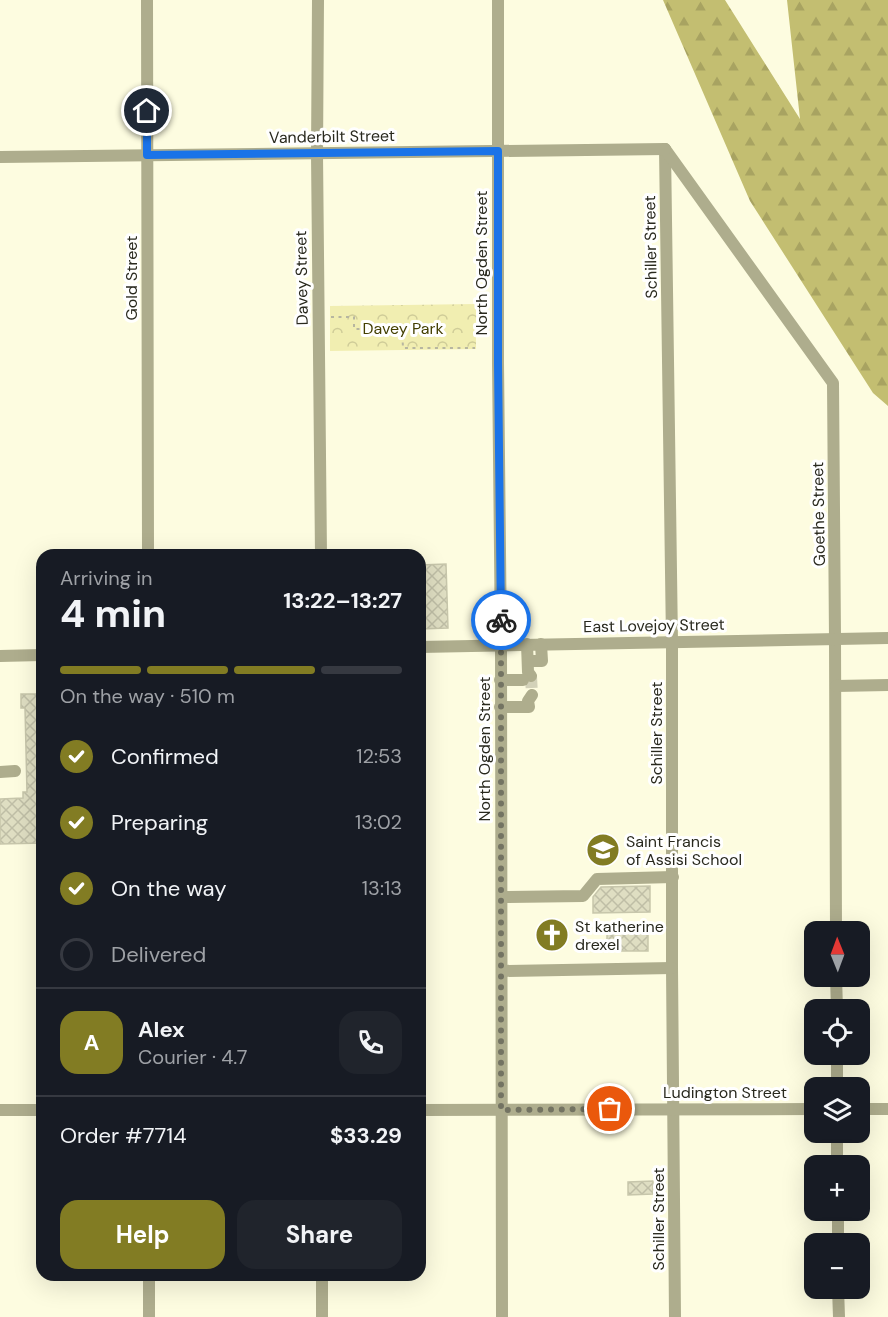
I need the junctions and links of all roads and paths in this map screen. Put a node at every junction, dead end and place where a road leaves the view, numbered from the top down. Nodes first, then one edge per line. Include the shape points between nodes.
1 (147, 0) edge
2 (318, 0) edge
3 (498, 0) edge
4 (665, 149) junction
5 (498, 151) junction
6 (317, 154) junction
7 (147, 155) junction
8 (0, 157) edge
9 (331, 317) dead end
10 (475, 348) dead end
11 (148, 549) edge
12 (321, 549) edge
13 (835, 638) junction
14 (888, 638) edge
15 (672, 642) junction
16 (527, 644) junction
17 (542, 644) junction
18 (501, 645) junction
19 (426, 647) edge
20 (0, 656) edge
21 (36, 656) edge
22 (527, 673) junction
23 (500, 680) junction
24 (888, 685) edge
25 (836, 686) junction
26 (528, 697) dead end
27 (500, 707) junction
28 (15, 771) dead end
29 (0, 772) edge
30 (673, 877) junction
31 (502, 897) junction
32 (836, 921) edge
33 (672, 968) junction
34 (502, 971) junction
35 (674, 1109) junction
36 (804, 1109) edge
37 (870, 1109) edge
38 (888, 1109) edge
39 (0, 1110) edge
40 (36, 1110) edge
41 (426, 1110) edge
42 (501, 1110) junction
43 (149, 1281) edge
44 (322, 1281) edge
45 (838, 1299) edge
46 (149, 1317) edge
47 (322, 1317) edge
48 (502, 1317) edge
49 (675, 1317) edge
50 (839, 1317) edge

1 - 7 street, Gold Street
2 - 6 street, Davey Street
3 - 5 street, North Ogden Street
4 - 5 street, Vanderbilt Street
4 - 13 street, Goethe Street via 833,383
4 - 15 street, Schiller Street
5 - 6 street, Vanderbilt Street
5 - 18 street, North Ogden Street
6 - 7 street, Vanderbilt Street
6 - 12 street, Davey Street
7 - 8 street, Vanderbilt Street
7 - 11 street, Gold Street
9 - 10 path via 354,317 354,329 402,328 403,348
13 - 14 street, East Lovejoy Street
13 - 15 street, East Lovejoy Street
13 - 25 street, Goethe Street
15 - 17 street, East Lovejoy Street
15 - 30 street, Schiller Street
16 - 17 street, East Lovejoy Street
16 - 18 street, East Lovejoy Street
16 - 22 street
17 - 22 street via 542,661
18 - 19 street, East Lovejoy Street
18 - 23 street, North Ogden Street
20 - 21 street
22 - 23 street
23 - 27 street, North Ogden Street
24 - 25 street
25 - 32 street, Goethe Street
26 - 27 street via 529,707
27 - 31 street, North Ogden Street
28 - 29 street
30 - 31 street via 597,879 583,896
30 - 33 street, Schiller Street
31 - 34 street, North Ogden Street
33 - 34 street
33 - 35 street, Schiller Street
34 - 42 street, North Ogden Street
35 - 36 street, Ludington Street
35 - 42 street, Ludington Street
35 - 49 street, Schiller Street
37 - 38 street
39 - 40 street
41 - 42 street, Ludington Street
42 - 48 street, North Ogden Street
43 - 46 street
44 - 47 street
45 - 50 street

